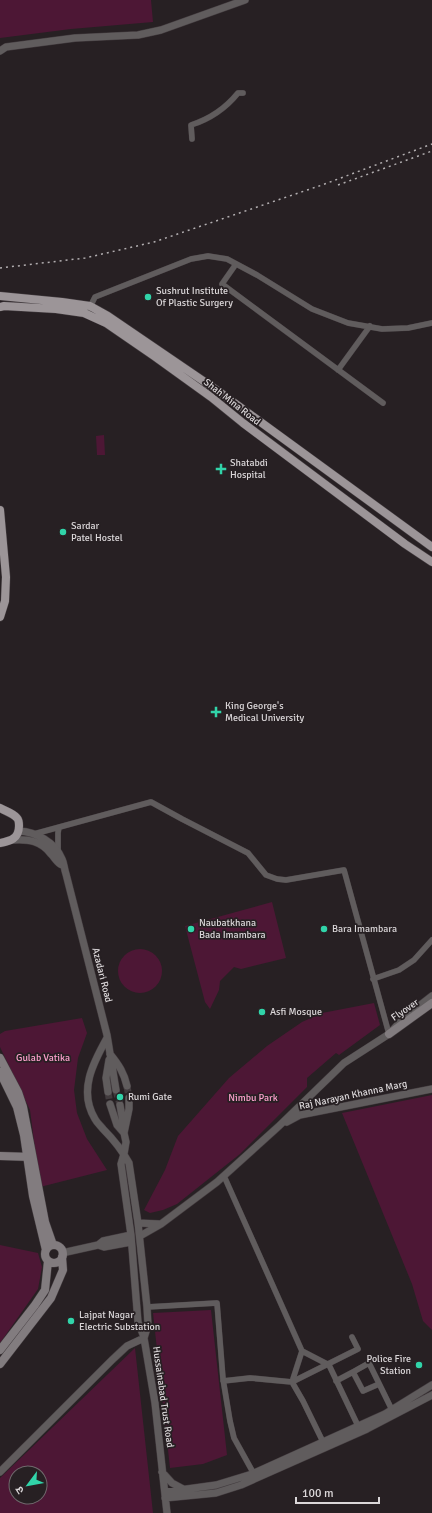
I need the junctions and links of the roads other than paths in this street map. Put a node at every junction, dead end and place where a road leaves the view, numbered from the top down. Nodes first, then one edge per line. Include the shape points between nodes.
1 (245, 0) edge
2 (2, 48) edge
3 (243, 93) dead end
4 (192, 139) dead end
5 (236, 264) junction
6 (0, 296) edge
7 (0, 307) edge
8 (89, 310) junction
9 (432, 323) edge
10 (370, 326) junction
11 (338, 370) junction
12 (383, 403) dead end
13 (246, 412) junction
14 (240, 420) junction
15 (316, 463) junction
16 (309, 472) junction
17 (361, 496) junction
18 (354, 506) junction
19 (0, 510) edge
20 (1, 539) edge
21 (432, 547) edge
22 (432, 562) edge
23 (0, 617) edge
24 (0, 808) edge
25 (59, 827) junction
26 (19, 831) junction
27 (34, 834) junction
28 (13, 840) junction
29 (0, 843) edge
30 (58, 852) junction
31 (62, 865) junction
32 (432, 940) edge
33 (373, 979) junction
34 (432, 996) edge
35 (432, 1003) edge
36 (389, 1034) junction
37 (107, 1038) junction
38 (110, 1054) junction
39 (0, 1058) edge
40 (0, 1072) edge
41 (127, 1086) tunnel mouth
42 (432, 1089) edge
43 (116, 1090) tunnel mouth
44 (108, 1092) tunnel mouth
45 (129, 1098) tunnel mouth
46 (110, 1104) tunnel mouth
47 (120, 1105) tunnel mouth
48 (279, 1126) junction
49 (124, 1133) junction
50 (124, 1154) junction
51 (0, 1156) edge
52 (29, 1157) junction
53 (224, 1176) junction
54 (138, 1223) junction
55 (161, 1224) junction
56 (140, 1236) junction
57 (131, 1239) junction
58 (49, 1247) junction
59 (62, 1255) junction
60 (48, 1261) junction
61 (147, 1307) junction
62 (352, 1337) dead end
63 (144, 1338) junction
64 (0, 1350) edge
65 (302, 1351) junction
66 (0, 1364) edge
67 (329, 1365) junction
68 (353, 1372) junction
69 (223, 1381) junction
70 (336, 1381) junction
71 (292, 1382) junction
72 (379, 1384) junction
73 (432, 1385) edge
74 (432, 1395) edge
75 (393, 1412) junction
76 (360, 1429) junction
77 (324, 1444) junction
78 (0, 1472) edge
79 (162, 1472) junction
80 (255, 1476) junction
81 (185, 1493) junction
82 (165, 1495) junction
83 (167, 1512) edge

1 - 2 street via 160,30 138,35 75,38
3 - 4 street via 238,93 219,112 191,125
5 - 8 street via 227,259 208,256 191,259 95,297
5 - 10 street via 312,309 348,323
5 - 11 street via 222,284
6 - 8 main road, Shah Mina Road via 62,302
7 - 8 main road, Shah Mina Road
8 - 13 main road, Shah Mina Road via 108,316
8 - 14 main road, Shah Mina Road
9 - 10 street via 408,328 382,329
10 - 11 street
11 - 12 street
13 - 14 main road
13 - 15 main road, Shah Mina Road
14 - 16 main road, Shah Mina Road
15 - 16 main road
15 - 17 main road, Shah Mina Road
16 - 18 main road, Shah Mina Road
17 - 18 main road
17 - 21 main road, Shah Mina Road
18 - 22 main road, Shah Mina Road
19 - 20 main road
20 - 23 main road via 6,577 5,601
24 - 26 main road via 19,820
25 - 27 street
25 - 30 street
25 - 33 street via 151,802 248,853 266,875 277,879 286,880 344,870
26 - 27 street
26 - 28 main road
27 - 30 street
28 - 29 main road
28 - 31 street via 30,840 40,844
30 - 31 street, Azadari Road via 63,861
31 - 37 street, Azadari Road
32 - 33 street via 414,960 400,970
33 - 36 street
34 - 36 street via 405,1016
35 - 36 main road, Flyover
36 - 48 street via 344,1063
37 - 38 street, Azadari Road
37 - 50 street via 88,1082 89,1103 95,1120
38 - 41 street, Azadari Road via 120,1066
38 - 43 street
38 - 44 street via 106,1078
39 - 52 main road via 20,1096 29,1134
40 - 52 main road via 17,1107
42 - 48 street, Raj Narayan Khanna Marg via 300,1115
45 - 49 street
46 - 49 street via 117,1125
47 - 49 street
48 - 53 street
49 - 50 street
50 - 54 street, Hussainabad Trust Road via 129,1163
50 - 57 street via 121,1164
51 - 52 main road
52 - 58 main road
53 - 55 street
53 - 65 street
54 - 55 street
54 - 56 street, Hussainabad Trust Road
55 - 56 street
56 - 61 street, Hussainabad Trust Road
57 - 59 street via 103,1241 98,1245
57 - 63 street via 138,1322
58 - 59 main road via 59,1247
58 - 60 main road via 45,1256
59 - 60 main road via 56,1263
59 - 66 main road via 63,1270 51,1298
60 - 64 main road via 44,1290
61 - 63 street, Hussainabad Trust Road via 148,1325
61 - 69 street via 217,1303
62 - 67 street via 358,1349
63 - 78 street via 127,1346
63 - 79 street, Hussainabad Trust Road via 154,1396
65 - 67 street
65 - 71 street
67 - 70 street
67 - 71 street
68 - 70 street
68 - 72 street via 363,1392
68 - 72 street via 369,1364
69 - 71 street via 250,1378
69 - 80 street via 234,1438
70 - 76 street
71 - 77 street
72 - 75 street
73 - 75 street
74 - 75 street
75 - 76 street
76 - 77 street
77 - 80 street
79 - 81 street
79 - 82 street, Hussainabad Trust Road
80 - 81 street via 240,1485 216,1493
81 - 82 street
81 - 83 street via 171,1504
82 - 83 street, Hussainabad Trust Road

